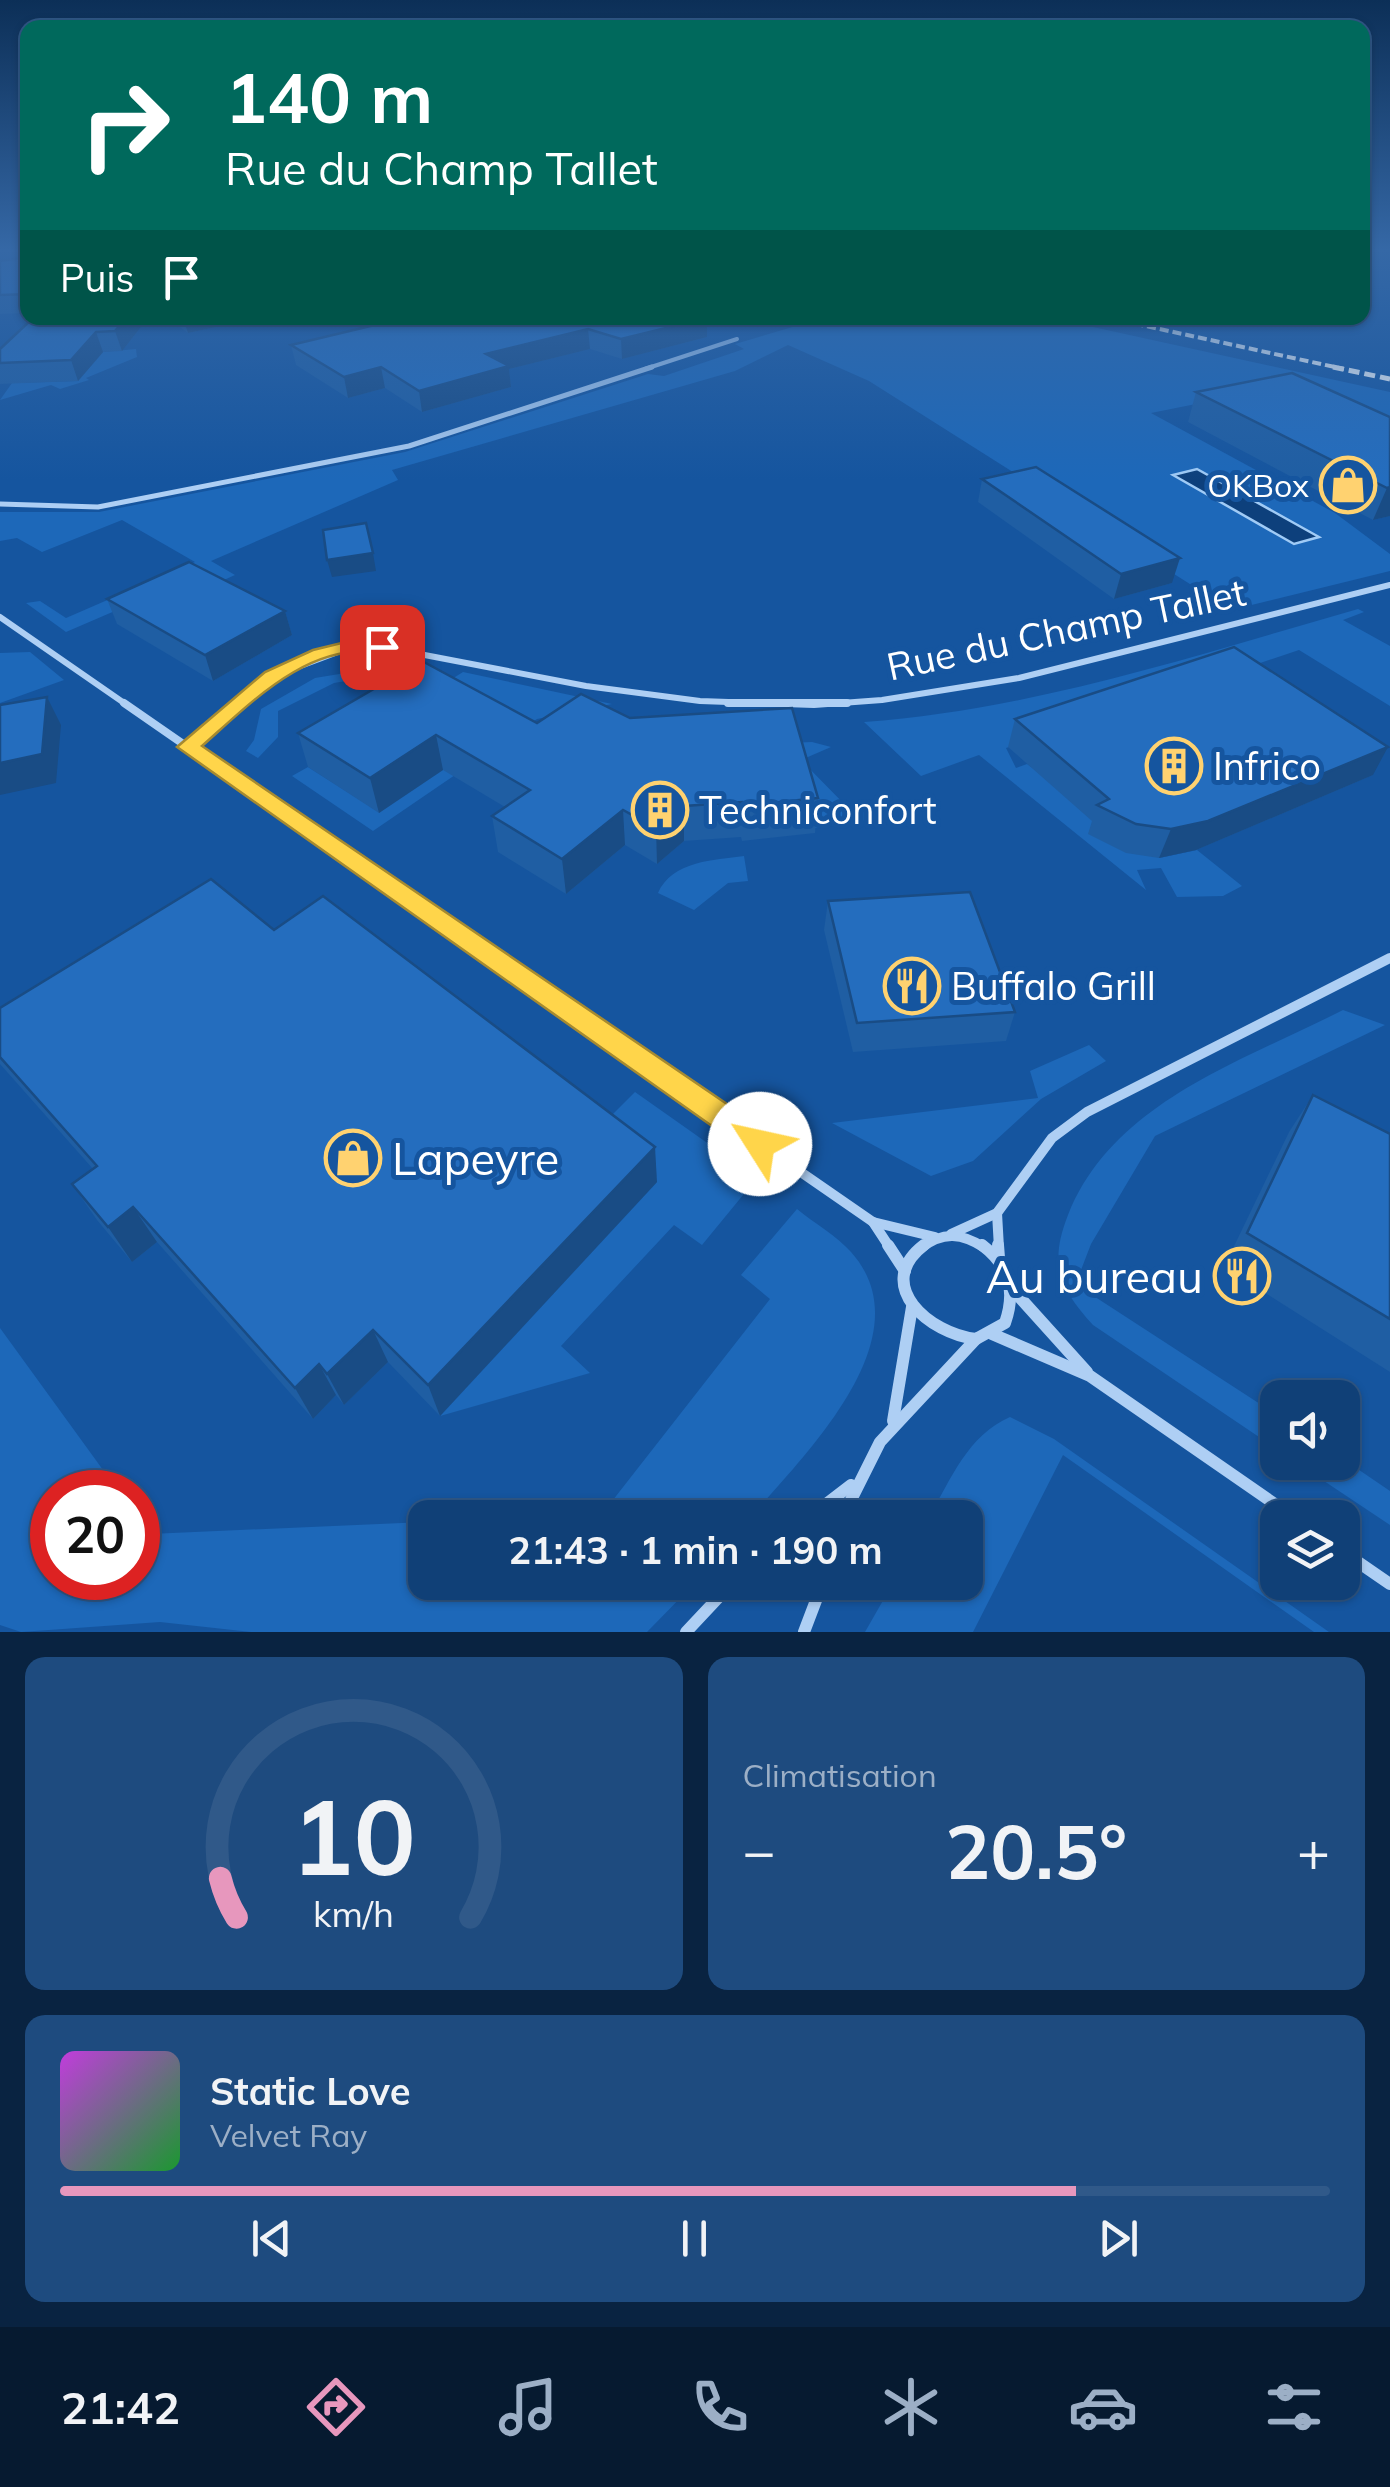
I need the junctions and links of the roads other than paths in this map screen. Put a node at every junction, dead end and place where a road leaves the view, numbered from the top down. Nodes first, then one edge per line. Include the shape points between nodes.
1 (737, 340) dead end
2 (0, 504) edge
3 (1390, 585) edge
4 (0, 617) edge
5 (188, 747) junction
6 (1390, 958) edge
7 (997, 1212) junction
8 (873, 1222) junction
9 (951, 1234) junction
10 (935, 1237) junction
11 (999, 1258) junction
12 (905, 1271) junction
13 (1014, 1292) junction
14 (912, 1306) junction
15 (992, 1334) junction
16 (976, 1339) junction
17 (1090, 1376) junction
18 (892, 1420) junction
19 (851, 1485) junction
20 (831, 1500) edge
21 (847, 1500) edge
22 (1268, 1500) edge
23 (1360, 1563) edge
24 (1390, 1584) edge
25 (715, 1600) edge
26 (816, 1600) edge
27 (686, 1632) edge
28 (804, 1632) edge

1 - 2 lane via 398,449 98,507
3 - 5 lane, Rue du Champ Tallet via 1110,656 931,693 814,705 676,700 362,644 272,676
4 - 5 lane
5 - 8 lane
6 - 7 lane via 1087,1112 1052,1138
7 - 9 lane
7 - 11 lane
8 - 10 lane
8 - 12 lane
9 - 10 lane
9 - 11 lane
10 - 12 lane via 910,1256
11 - 13 lane
12 - 14 lane
13 - 15 lane via 1005,1323
13 - 17 lane
14 - 16 lane via 939,1333
14 - 18 lane
15 - 16 lane
15 - 17 lane
16 - 18 lane
17 - 22 lane
18 - 19 lane
19 - 20 lane
19 - 21 lane
23 - 24 lane
25 - 27 lane
26 - 28 lane

